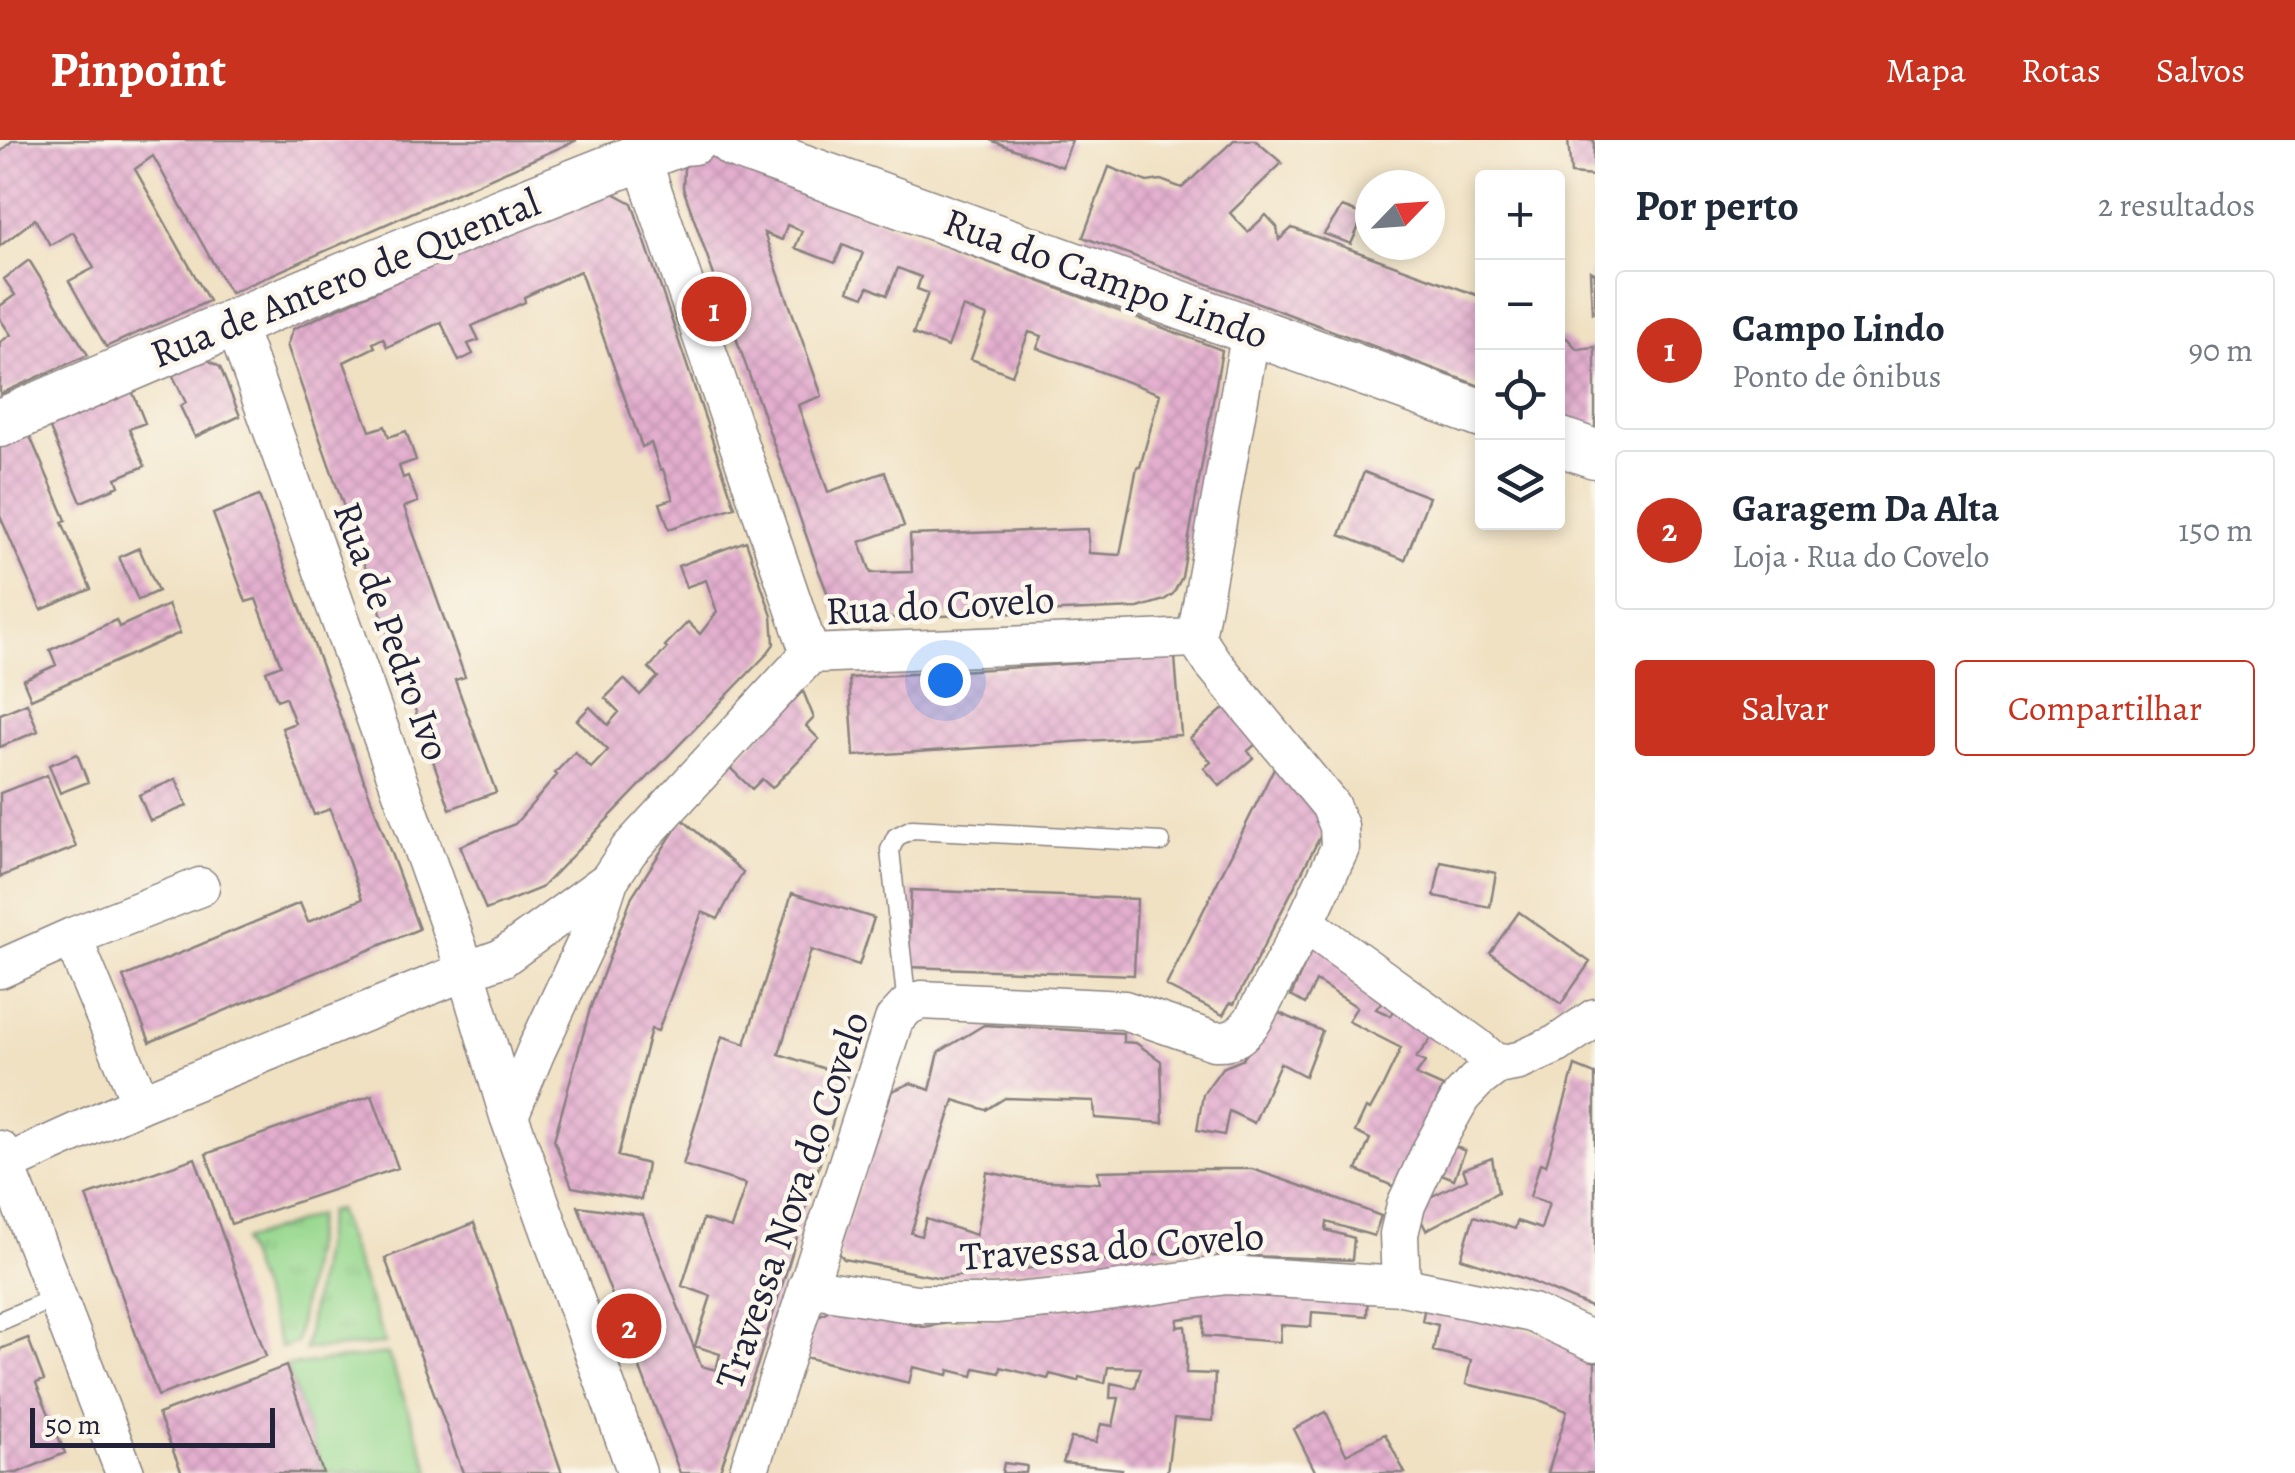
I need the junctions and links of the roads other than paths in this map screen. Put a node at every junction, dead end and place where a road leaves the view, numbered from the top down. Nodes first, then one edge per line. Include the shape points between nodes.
1 (717, 141) edge
2 (639, 148) edge
3 (234, 322) junction
4 (1251, 331) junction
5 (1475, 411) edge
6 (0, 423) edge
7 (1565, 443) edge
8 (1595, 454) edge
9 (1196, 638) junction
10 (810, 654) junction
11 (1161, 842) dead end
12 (610, 880) junction
13 (200, 887) dead end
14 (1305, 922) junction
15 (72, 937) junction
16 (0, 969) edge
17 (466, 971) junction
18 (906, 1006) junction
19 (1595, 1018) edge
20 (1497, 1065) junction
21 (141, 1103) junction
22 (509, 1116) junction
23 (3, 1157) edge
24 (1401, 1286) junction
25 (807, 1287) junction
26 (57, 1296) junction
27 (0, 1321) edge
28 (1595, 1342) edge
29 (125, 1473) edge
30 (637, 1473) edge
31 (748, 1473) edge

1 - 2 street, Rua de Antero de Quental
1 - 4 street, Rua do Campo Lindo
2 - 3 street, Rua de Antero de Quental
2 - 10 street
3 - 6 street, Rua de Antero de Quental
3 - 17 street, Rua de Pedro Ivo
4 - 5 street, Rua do Campo Lindo
4 - 9 street
7 - 8 street
9 - 10 street, Rua do Covelo
9 - 14 street via 1340,826 1340,848
10 - 12 street, Rua do Covelo via 629,850
11 - 18 lane via 912,829 896,837 890,850
12 - 17 street, Rua do Covelo via 502,958
12 - 22 street, Rua do Covelo
13 - 15 street
14 - 18 street, Travessa Nova do Covelo via 1253,1020 1229,1042 1124,1010 921,1000
14 - 20 street
15 - 16 street
15 - 21 street
17 - 21 street, Rua do Covelo
17 - 22 street
18 - 25 street, Travessa Nova do Covelo via 894,1020
19 - 20 street via 1557,1044
20 - 24 street via 1462,1096 1406,1206 1399,1234
21 - 23 street, Rua do Covelo
22 - 30 street
23 - 26 street
24 - 25 street, Travessa do Covelo via 1226,1275 995,1304 916,1304
24 - 28 street, Travessa do Covelo via 1532,1313
25 - 31 street, Travessa Nova do Covelo
26 - 27 lane
26 - 29 street

